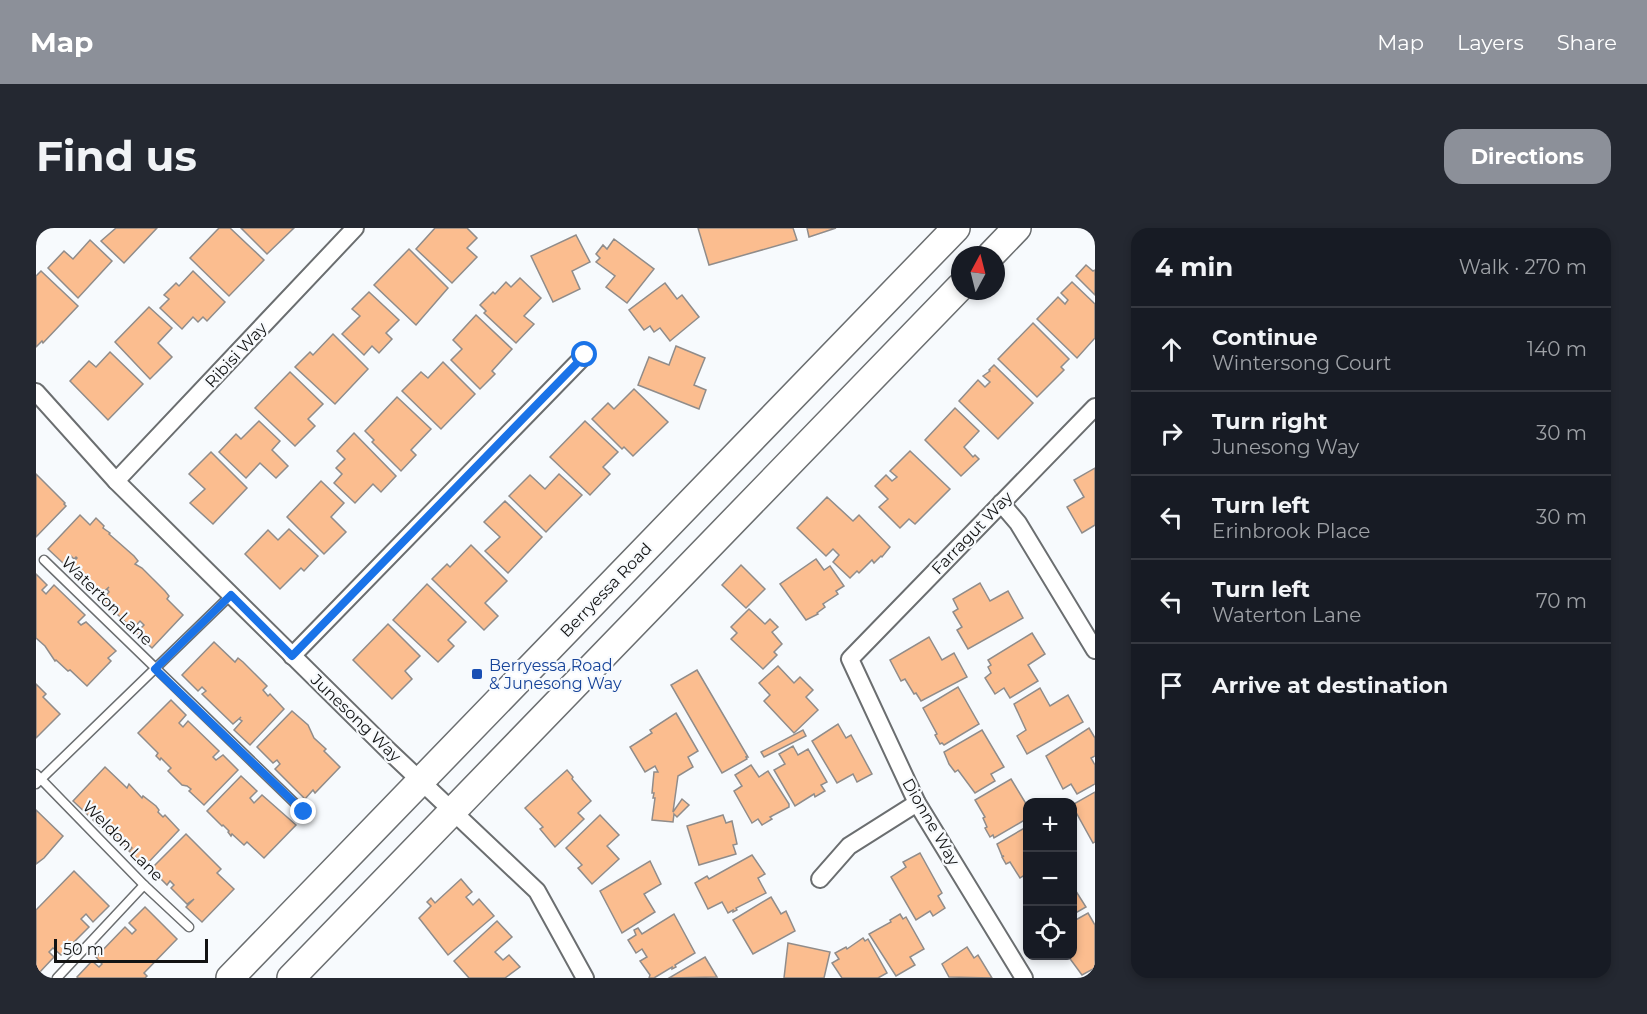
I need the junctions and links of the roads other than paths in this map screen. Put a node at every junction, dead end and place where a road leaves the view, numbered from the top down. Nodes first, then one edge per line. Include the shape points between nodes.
1 (355, 228) edge
2 (956, 228) edge
3 (1017, 228) edge
4 (1000, 246) edge
5 (951, 296) edge
6 (585, 355) dead end
7 (36, 392) edge
8 (1095, 407) edge
9 (116, 482) junction
10 (1001, 503) junction
11 (44, 560) dead end
12 (231, 595) junction
13 (1095, 650) edge
14 (292, 656) junction
15 (850, 659) joint
16 (155, 669) junction
17 (38, 779) edge
18 (421, 782) junction
19 (917, 803) junction
20 (453, 811) junction
21 (304, 812) dead end
22 (820, 879) dead end
23 (144, 885) junction
24 (189, 927) dead end
25 (57, 978) edge
26 (230, 978) edge
27 (291, 978) edge
28 (585, 978) edge
29 (1024, 978) edge

1 - 9 street, Ribisi Way
2 - 18 main road, Berryessa Road
3 - 4 main road
5 - 20 main road
6 - 14 street
7 - 9 street, Junesong Way
8 - 10 street, Farragut Way
9 - 12 street, Junesong Way
10 - 13 street via 1018,523
10 - 15 street, Farragut Way
11 - 16 lane, Waterton Lane
12 - 14 street, Junesong Way
12 - 16 lane
14 - 18 street, Junesong Way
15 - 19 street, Dionne Way
16 - 17 lane
16 - 21 lane, Waterton Lane
17 - 23 lane, Weldon Lane
18 - 20 street, Junesong Way
18 - 26 main road, Berryessa Road
19 - 22 street via 849,846
19 - 29 street, Dionne Way
20 - 27 main road
20 - 28 street, Junesong Way via 537,891
23 - 24 lane, Weldon Lane
23 - 25 lane

